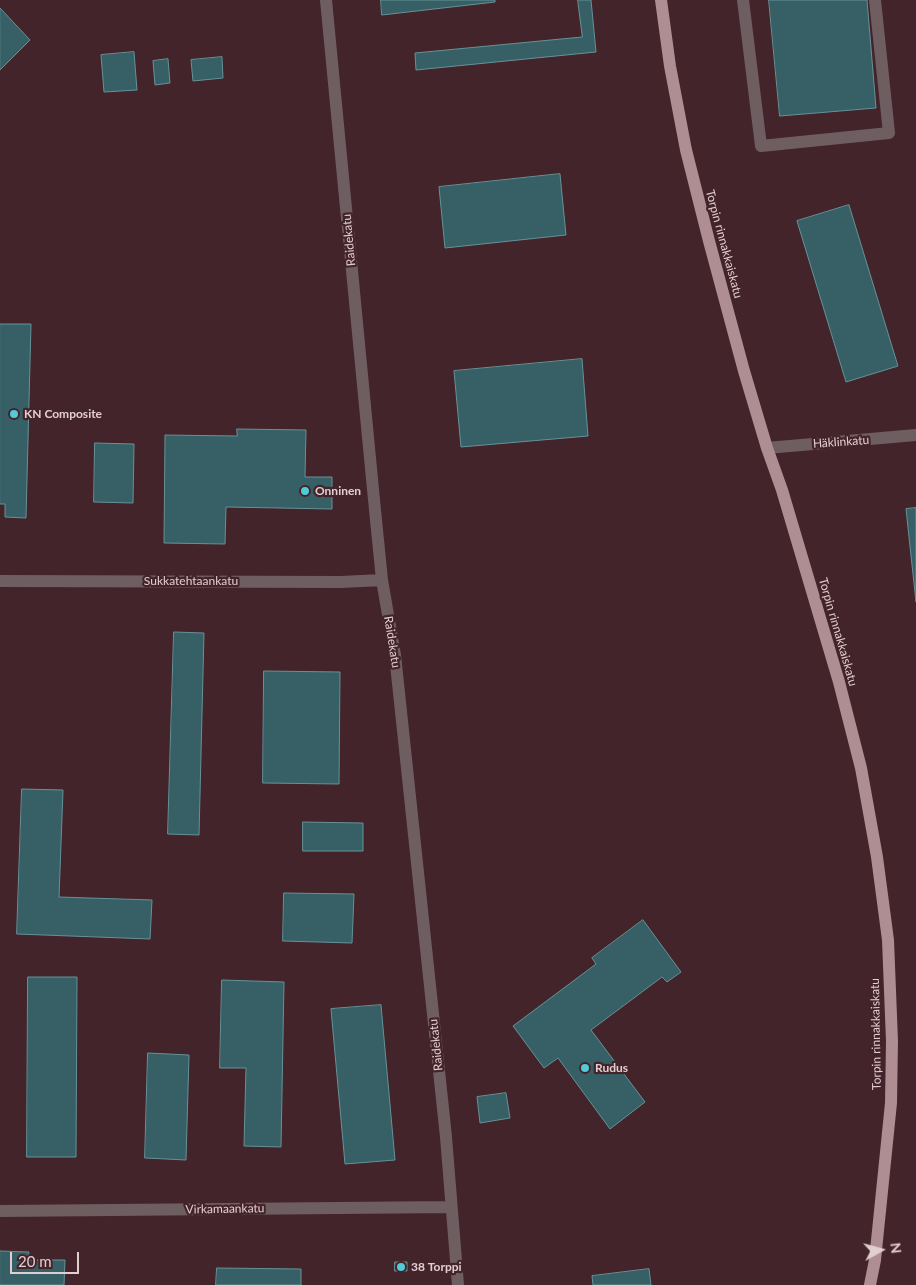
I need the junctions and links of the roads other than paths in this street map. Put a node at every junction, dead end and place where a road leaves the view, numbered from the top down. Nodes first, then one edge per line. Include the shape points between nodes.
1 (326, 0) edge
2 (661, 0) edge
3 (743, 0) edge
4 (875, 0) edge
5 (916, 436) edge
6 (767, 448) junction
7 (382, 580) junction
8 (0, 582) edge
9 (450, 1207) junction
10 (0, 1211) edge
11 (458, 1285) edge
12 (870, 1285) edge

1 - 7 street, Raidekatu
2 - 6 main road, Torpin rinnakkaiskatu via 686,150
3 - 4 street via 761,146 889,133
5 - 6 street, Häklinkatu
6 - 12 main road, Torpin rinnakkaiskatu via 840,682 859,758 887,930 891,1103
7 - 8 street, Sukkatehtaankatu
7 - 9 street, Raidekatu via 395,655 446,1137
9 - 10 street, Virkamaankatu
9 - 11 street, Raidekatu

